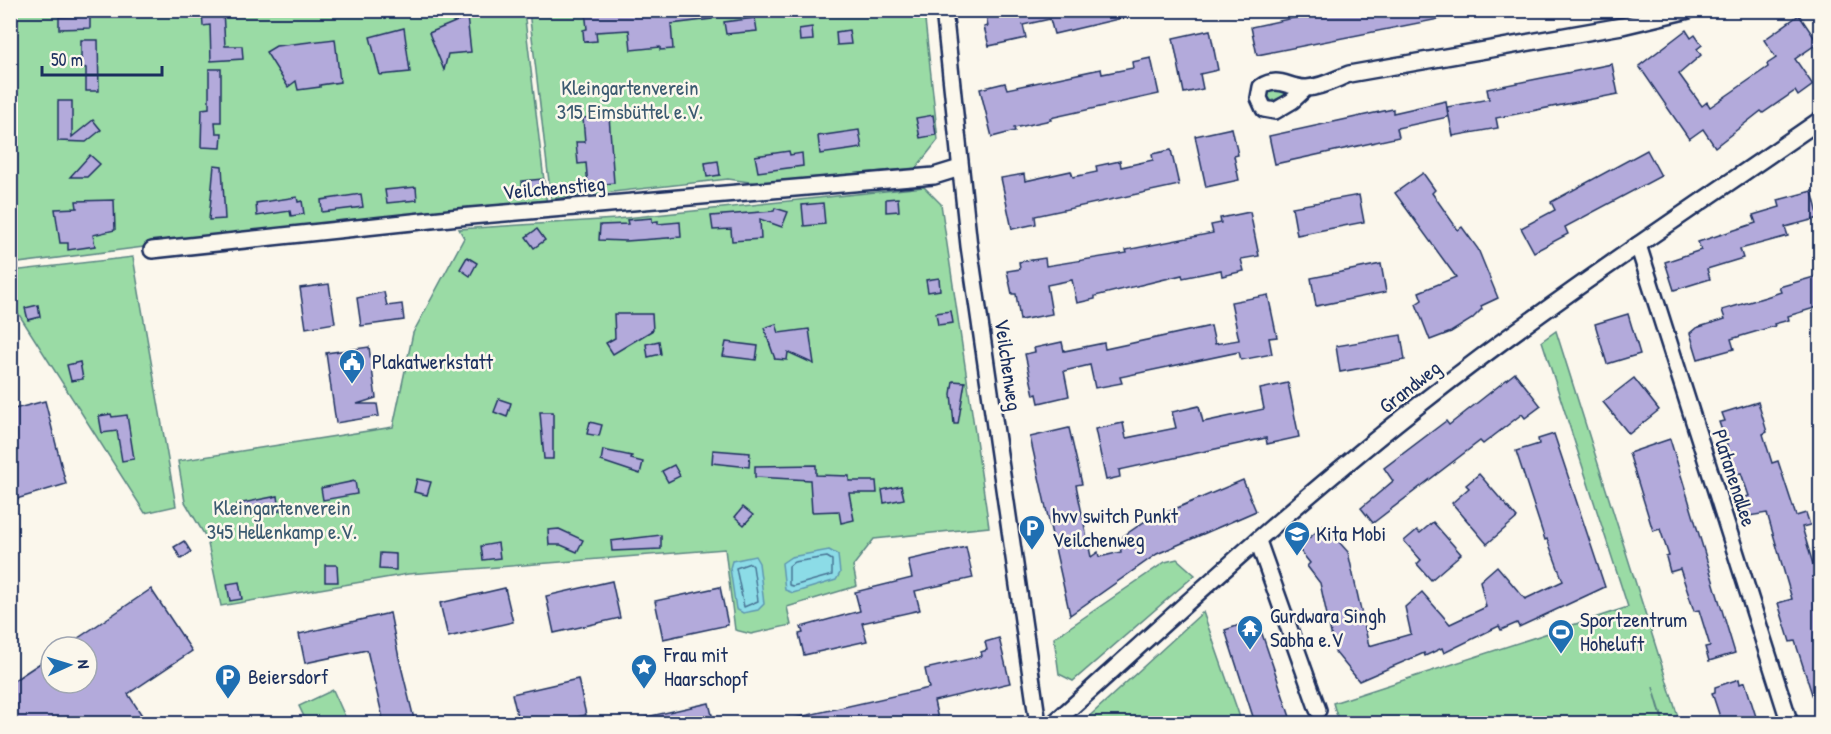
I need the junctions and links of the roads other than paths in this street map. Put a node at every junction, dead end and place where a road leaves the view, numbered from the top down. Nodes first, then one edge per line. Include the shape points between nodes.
1 (944, 10) edge
2 (1689, 10) edge
3 (1306, 88) dead end
4 (1821, 120) edge
5 (960, 168) junction
6 (1638, 245) junction
7 (152, 250) dead end
8 (1258, 541) junction
9 (1318, 710) dead end
10 (1038, 723) edge
11 (1053, 723) edge
12 (1790, 723) edge

1 - 5 street, Veilchenweg
2 - 3 street via 1622,26 1349,74
4 - 6 street, Grandweg
5 - 7 street, Veilchenstieg via 934,176 459,217
5 - 10 street, Veilchenweg
6 - 8 street, Grandweg via 1427,399
6 - 12 street, Platanenallee
8 - 9 street
8 - 11 street, Grandweg

